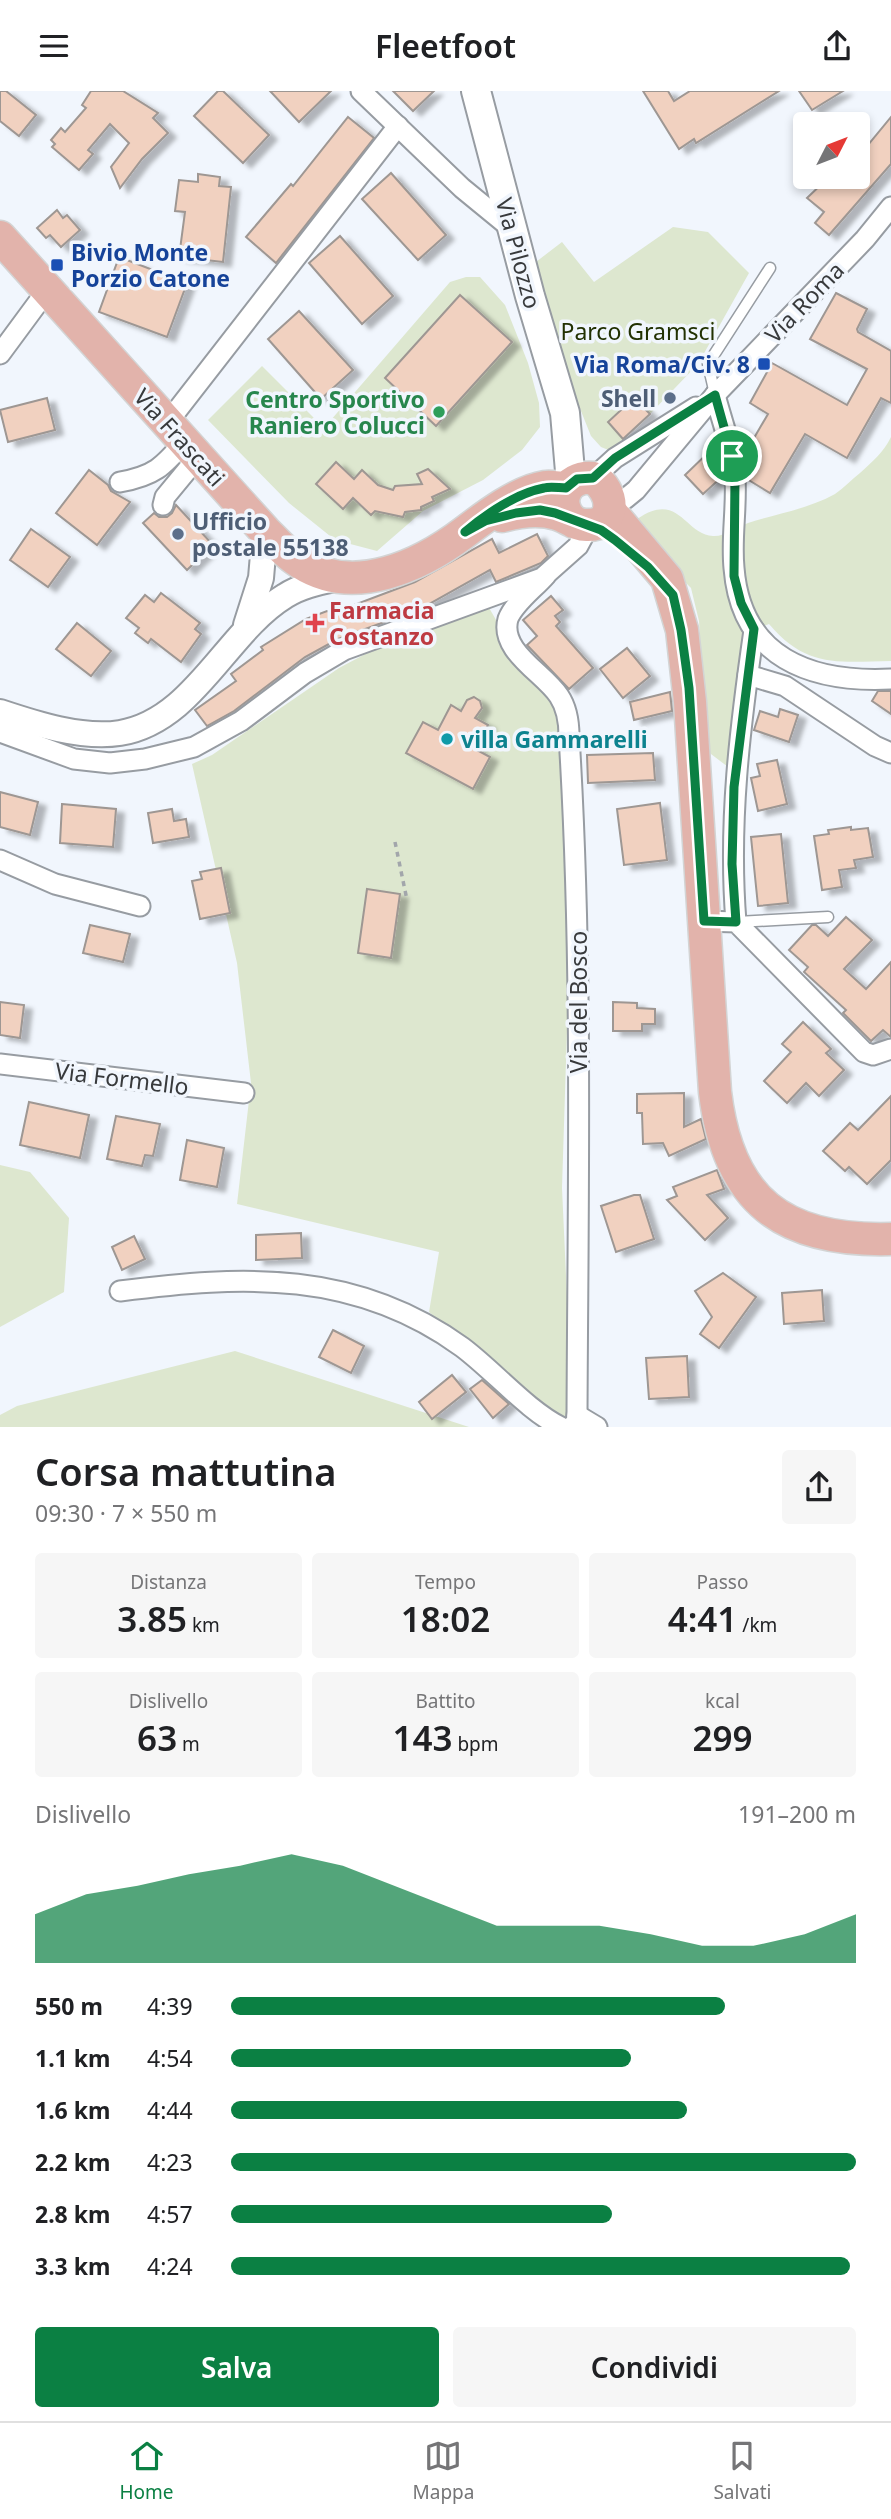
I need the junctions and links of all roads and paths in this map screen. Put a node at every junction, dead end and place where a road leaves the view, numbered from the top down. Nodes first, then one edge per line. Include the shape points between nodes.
1 (361, 91) edge
2 (476, 91) edge
3 (398, 126) junction
4 (891, 207) edge
5 (512, 229) junction
6 (0, 237) edge
7 (770, 268) dead end
8 (48, 289) junction
9 (0, 354) edge
10 (715, 395) junction
11 (183, 440) junction
12 (120, 482) dead end
13 (587, 501) junction
14 (163, 505) dead end
15 (265, 531) junction
16 (544, 577) junction
17 (341, 578) junction
18 (245, 628) junction
19 (754, 629) junction
20 (748, 675) junction
21 (891, 678) edge
22 (0, 712) edge
23 (0, 732) edge
24 (891, 753) edge
25 (395, 842) dead end
26 (0, 860) edge
27 (407, 900) dead end
28 (141, 906) dead end
29 (828, 917) dead end
30 (704, 921) junction
31 (736, 922) junction
32 (882, 1052) edge
33 (0, 1063) edge
34 (244, 1093) dead end
35 (882, 1238) edge
36 (120, 1291) dead end
37 (575, 1421) edge
38 (561, 1427) edge
39 (597, 1427) edge

1 - 3 street
2 - 5 main road, Via Pilozzo
3 - 5 street
3 - 11 street
4 - 10 street, Via Roma
5 - 13 main road, Via Pilozzo
6 - 8 main road, Via Frascati
7 - 10 lane via 708,364
8 - 9 street
8 - 11 main road, Via Frascati
10 - 13 street via 615,458
10 - 13 street via 625,499
10 - 19 street via 735,477 734,576
11 - 12 street via 155,472
11 - 14 street
11 - 15 main road, Via Frascati
13 - 16 street, Via del Bosco via 583,539
13 - 17 main road, Via Frascati via 555,513 528,510 485,521 408,565 371,577
13 - 30 main road, Via Frascati via 601,530 673,595 689,688
15 - 17 main road, Via Frascati via 301,564
15 - 18 street via 261,578
16 - 23 street via 344,650 194,747 110,763 84,760
16 - 37 street, Via del Bosco via 508,620 507,628 522,658 553,688 569,725 579,942
17 - 18 street via 295,590
18 - 22 street via 186,696 132,730 109,734 72,731
19 - 20 street
19 - 21 street via 771,650 800,667 843,677
20 - 24 street via 785,686
20 - 31 street via 733,810
25 - 27 path
26 - 28 street via 55,884
29 - 31 lane
30 - 31 street
30 - 35 main road via 717,1107 735,1167 761,1201 789,1223 827,1235
31 - 32 street via 857,1046
33 - 34 street, Via Formello
36 - 38 street via 251,1281 306,1284 354,1294 446,1336
37 - 39 street

